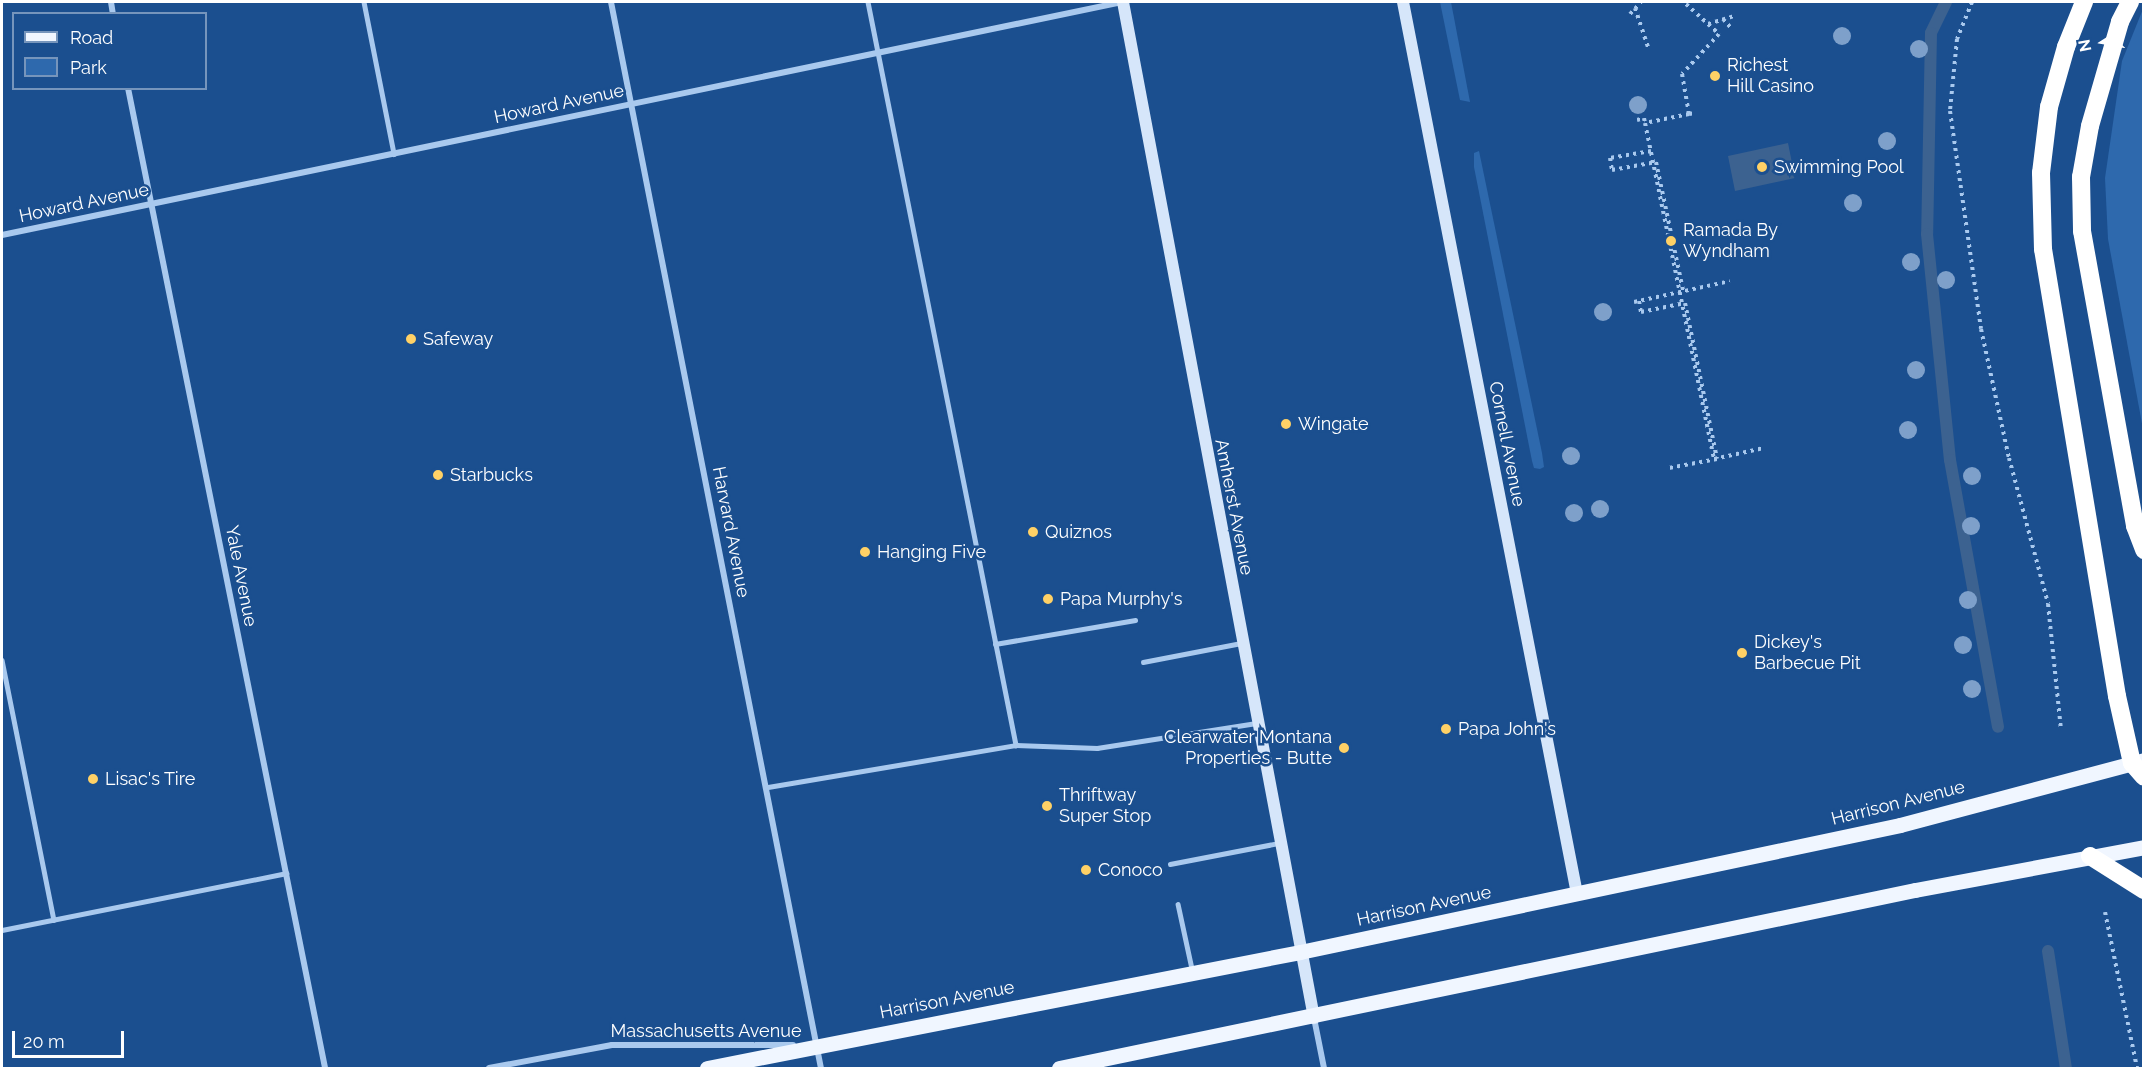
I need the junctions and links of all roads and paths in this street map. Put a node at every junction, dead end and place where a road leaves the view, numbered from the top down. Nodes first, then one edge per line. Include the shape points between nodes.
1 (364, 2) edge
2 (611, 2) edge
3 (868, 2) edge
4 (1123, 2) edge
5 (1403, 2) edge
6 (1641, 2) edge
7 (1686, 2) edge
8 (1972, 2) edge
9 (2084, 2) edge
10 (2130, 2) edge
11 (1635, 8) junction
12 (1630, 14) dead end
13 (1734, 16) dead end
14 (1723, 20) junction
15 (1708, 24) junction
16 (1732, 29) dead end
17 (1653, 38) dead end
18 (1647, 39) junction
19 (1649, 50) dead end
20 (878, 53) junction
21 (128, 90) edge
22 (631, 105) junction
23 (1696, 112) dead end
24 (1689, 114) junction
25 (1637, 120) dead end
26 (1645, 123) junction
27 (1651, 151) junction
28 (394, 154) junction
29 (151, 204) junction
30 (2, 235) edge
31 (1730, 281) dead end
32 (1681, 291) junction
33 (1685, 303) junction
34 (1764, 448) dead end
35 (1669, 468) dead end
36 (2144, 550) edge
37 (1135, 620) dead end
38 (1242, 643) junction
39 (995, 644) junction
40 (2, 660) edge
41 (1143, 662) dead end
42 (1256, 723) junction
43 (2061, 730) dead end
44 (1017, 745) junction
45 (2138, 762) edge
46 (2144, 777) edge
47 (768, 787) junction
48 (1280, 843) junction
49 (2144, 846) edge
50 (2090, 856) junction
51 (1170, 864) dead end
52 (286, 873) junction
53 (2144, 890) edge
54 (1578, 894) junction
55 (1178, 904) dead end
56 (2105, 912) dead end
57 (54, 920) junction
58 (2, 930) edge
59 (1300, 952) junction
60 (1192, 972) junction
61 (1314, 1018) junction
62 (818, 1045) junction
63 (325, 1068) edge
64 (489, 1068) edge
65 (707, 1068) edge
66 (821, 1068) edge
67 (1059, 1068) edge
68 (1324, 1068) edge
69 (2137, 1068) edge

1 - 28 lane
2 - 22 street, Harvard Avenue
3 - 20 lane
4 - 20 street, Howard Avenue
4 - 38 street, Amherst Avenue
5 - 54 street, Cornell Avenue
6 - 11 path
7 - 15 path
8 - 43 path via 1957,39 1950,111 1981,330 2048,604
9 - 45 highway via 2066,46 2049,107 2041,172 2043,249 2117,696
10 - 36 highway via 2120,22 2090,126 2081,177 2082,221 2135,526
11 - 12 path
11 - 18 path
13 - 14 path
14 - 15 path
14 - 16 path
15 - 24 path via 1719,34 1682,74
17 - 18 path
18 - 19 path
20 - 22 street, Howard Avenue
20 - 39 lane
21 - 29 street, Yale Avenue
22 - 28 street, Howard Avenue
22 - 47 street, Harvard Avenue
23 - 24 path
24 - 26 path
25 - 26 path via 1644,118
26 - 27 path
27 - 32 path
27 - 32 path via 1610,158 1612,170 1656,162
28 - 29 street, Howard Avenue
29 - 30 street, Howard Avenue
29 - 52 street, Yale Avenue
31 - 32 path
32 - 33 path
32 - 33 path via 1639,300 1641,312
32 - 34 path via 1713,459
33 - 35 path via 1717,459
37 - 39 lane
38 - 41 lane
38 - 42 street, Amherst Avenue
39 - 44 lane
40 - 57 lane
42 - 44 lane via 1097,748
42 - 48 street, Amherst Avenue
44 - 47 lane
45 - 46 highway
45 - 54 main road, Harrison Avenue via 1900,825
47 - 62 street, Harvard Avenue
48 - 51 lane
48 - 59 street, Amherst Avenue
49 - 50 main road
50 - 53 highway
50 - 61 main road
52 - 57 lane
52 - 63 street, Yale Avenue
54 - 59 main road, Harrison Avenue
55 - 60 lane
56 - 69 path
57 - 58 lane
59 - 60 main road, Harrison Avenue
59 - 61 street, Amherst Avenue
60 - 62 main road, Harrison Avenue
61 - 67 main road
61 - 68 street
62 - 64 street, Massachusetts Avenue via 612,1045
62 - 65 main road, Harrison Avenue
62 - 66 street, Harvard Avenue

